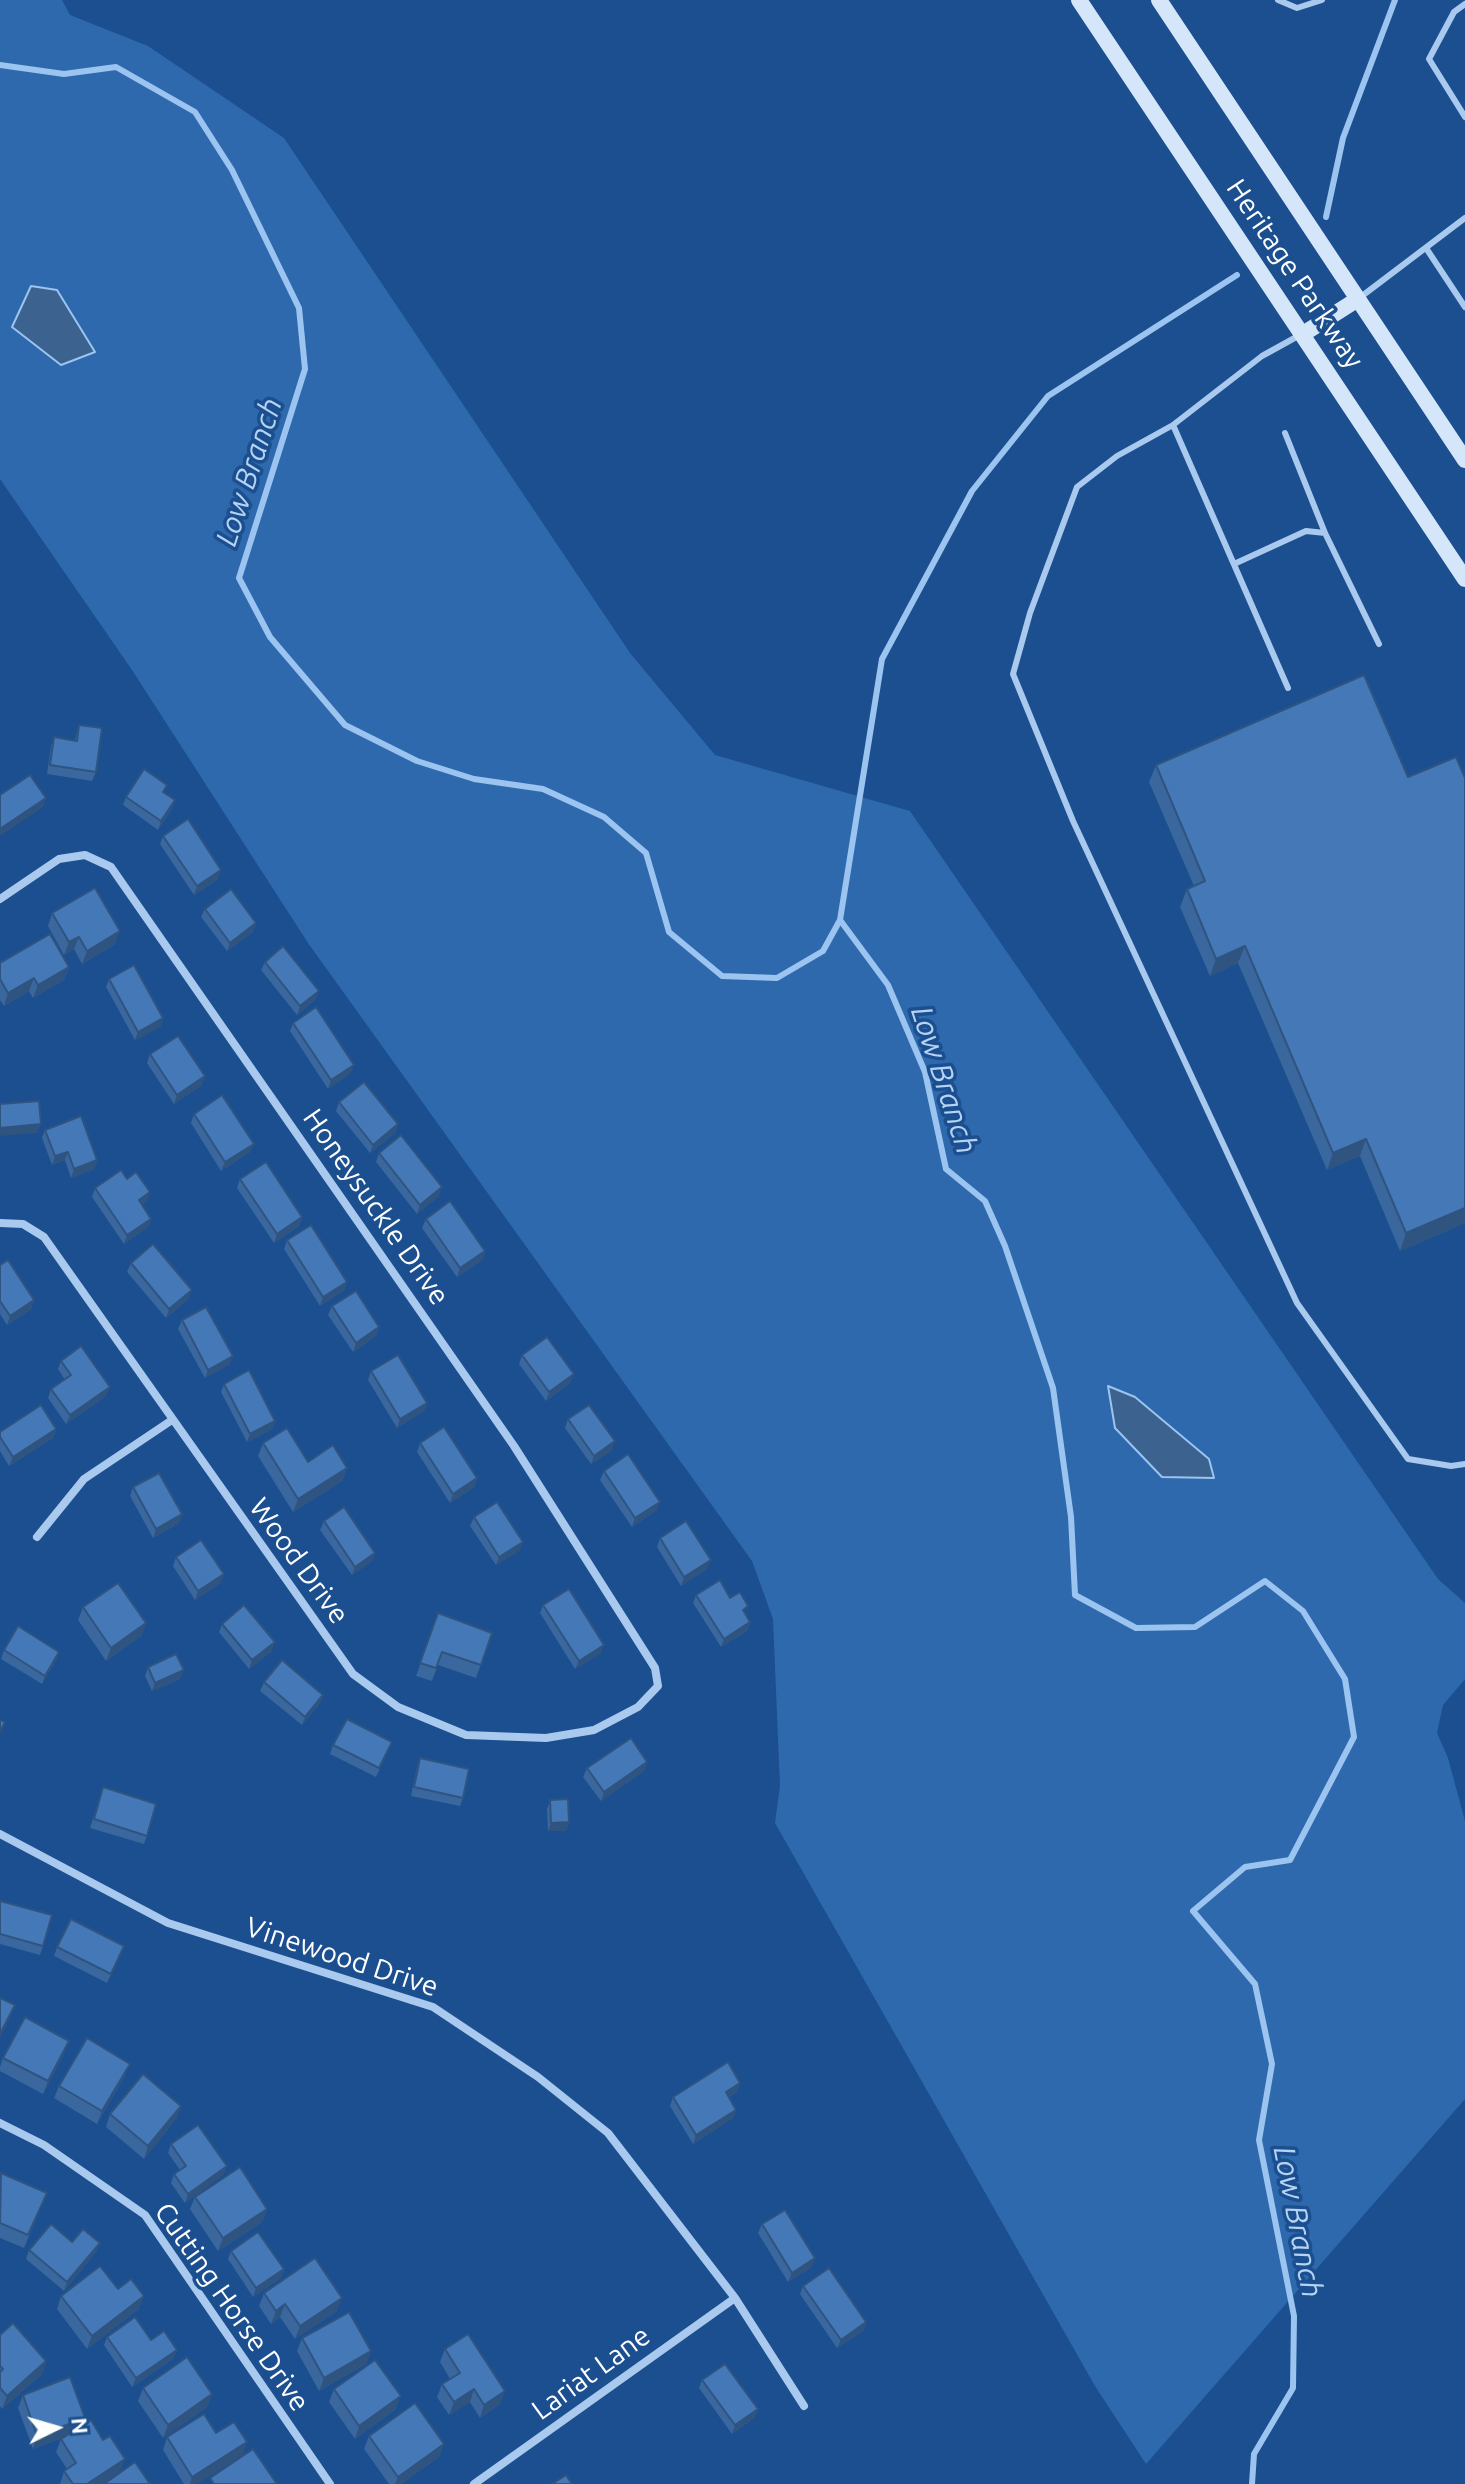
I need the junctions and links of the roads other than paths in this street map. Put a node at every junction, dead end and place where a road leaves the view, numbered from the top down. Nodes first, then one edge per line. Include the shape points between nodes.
1 (1079, 0) edge
2 (1159, 0) edge
3 (1278, 0) edge
4 (1322, 0) edge
5 (1465, 4) edge
6 (1465, 117) edge
7 (1465, 218) edge
8 (1426, 248) junction
9 (1358, 299) junction
10 (1465, 307) edge
11 (1303, 334) junction
12 (1173, 425) junction
13 (1285, 433) dead end
14 (1465, 460) edge
15 (1325, 533) junction
16 (1234, 564) junction
17 (1465, 579) edge
18 (1379, 644) dead end
19 (1288, 688) dead end
20 (0, 899) edge
21 (0, 1223) edge
22 (172, 1420) junction
23 (1465, 1464) edge
24 (37, 1537) dead end
25 (658, 1686) joint
26 (0, 1834) edge
27 (0, 2123) edge
28 (735, 2298) junction
29 (804, 2406) dead end
30 (330, 2484) edge
31 (474, 2484) edge

1 - 11 main road, Heritage Parkway
2 - 9 main road, Heritage Parkway
3 - 4 lane via 1297,8
5 - 6 lane via 1454,12 1429,59
7 - 8 lane
8 - 9 lane
8 - 10 lane
9 - 11 main road
9 - 14 main road, Heritage Parkway
11 - 12 lane via 1262,356
11 - 17 main road, Heritage Parkway
12 - 16 lane
12 - 23 lane via 1117,456 1077,487 1013,674 1073,821 1297,1303 1408,1459
13 - 15 lane
15 - 16 lane via 1306,531
15 - 18 lane
16 - 19 lane
20 - 25 street, Honeysuckle Drive via 59,859 85,855 111,867 514,1446 655,1668
21 - 22 street, Wood Drive via 23,1224 44,1237
22 - 24 street via 84,1479
22 - 25 street, Wood Drive via 353,1674 398,1707 466,1735 546,1738 594,1730 638,1707
26 - 28 street, Vinewood Drive via 168,1923 433,2007 538,2077 608,2133
27 - 30 street, Cutting Horse Drive via 44,2145 145,2215
28 - 29 street, Vinewood Drive
28 - 31 street, Lariat Lane

